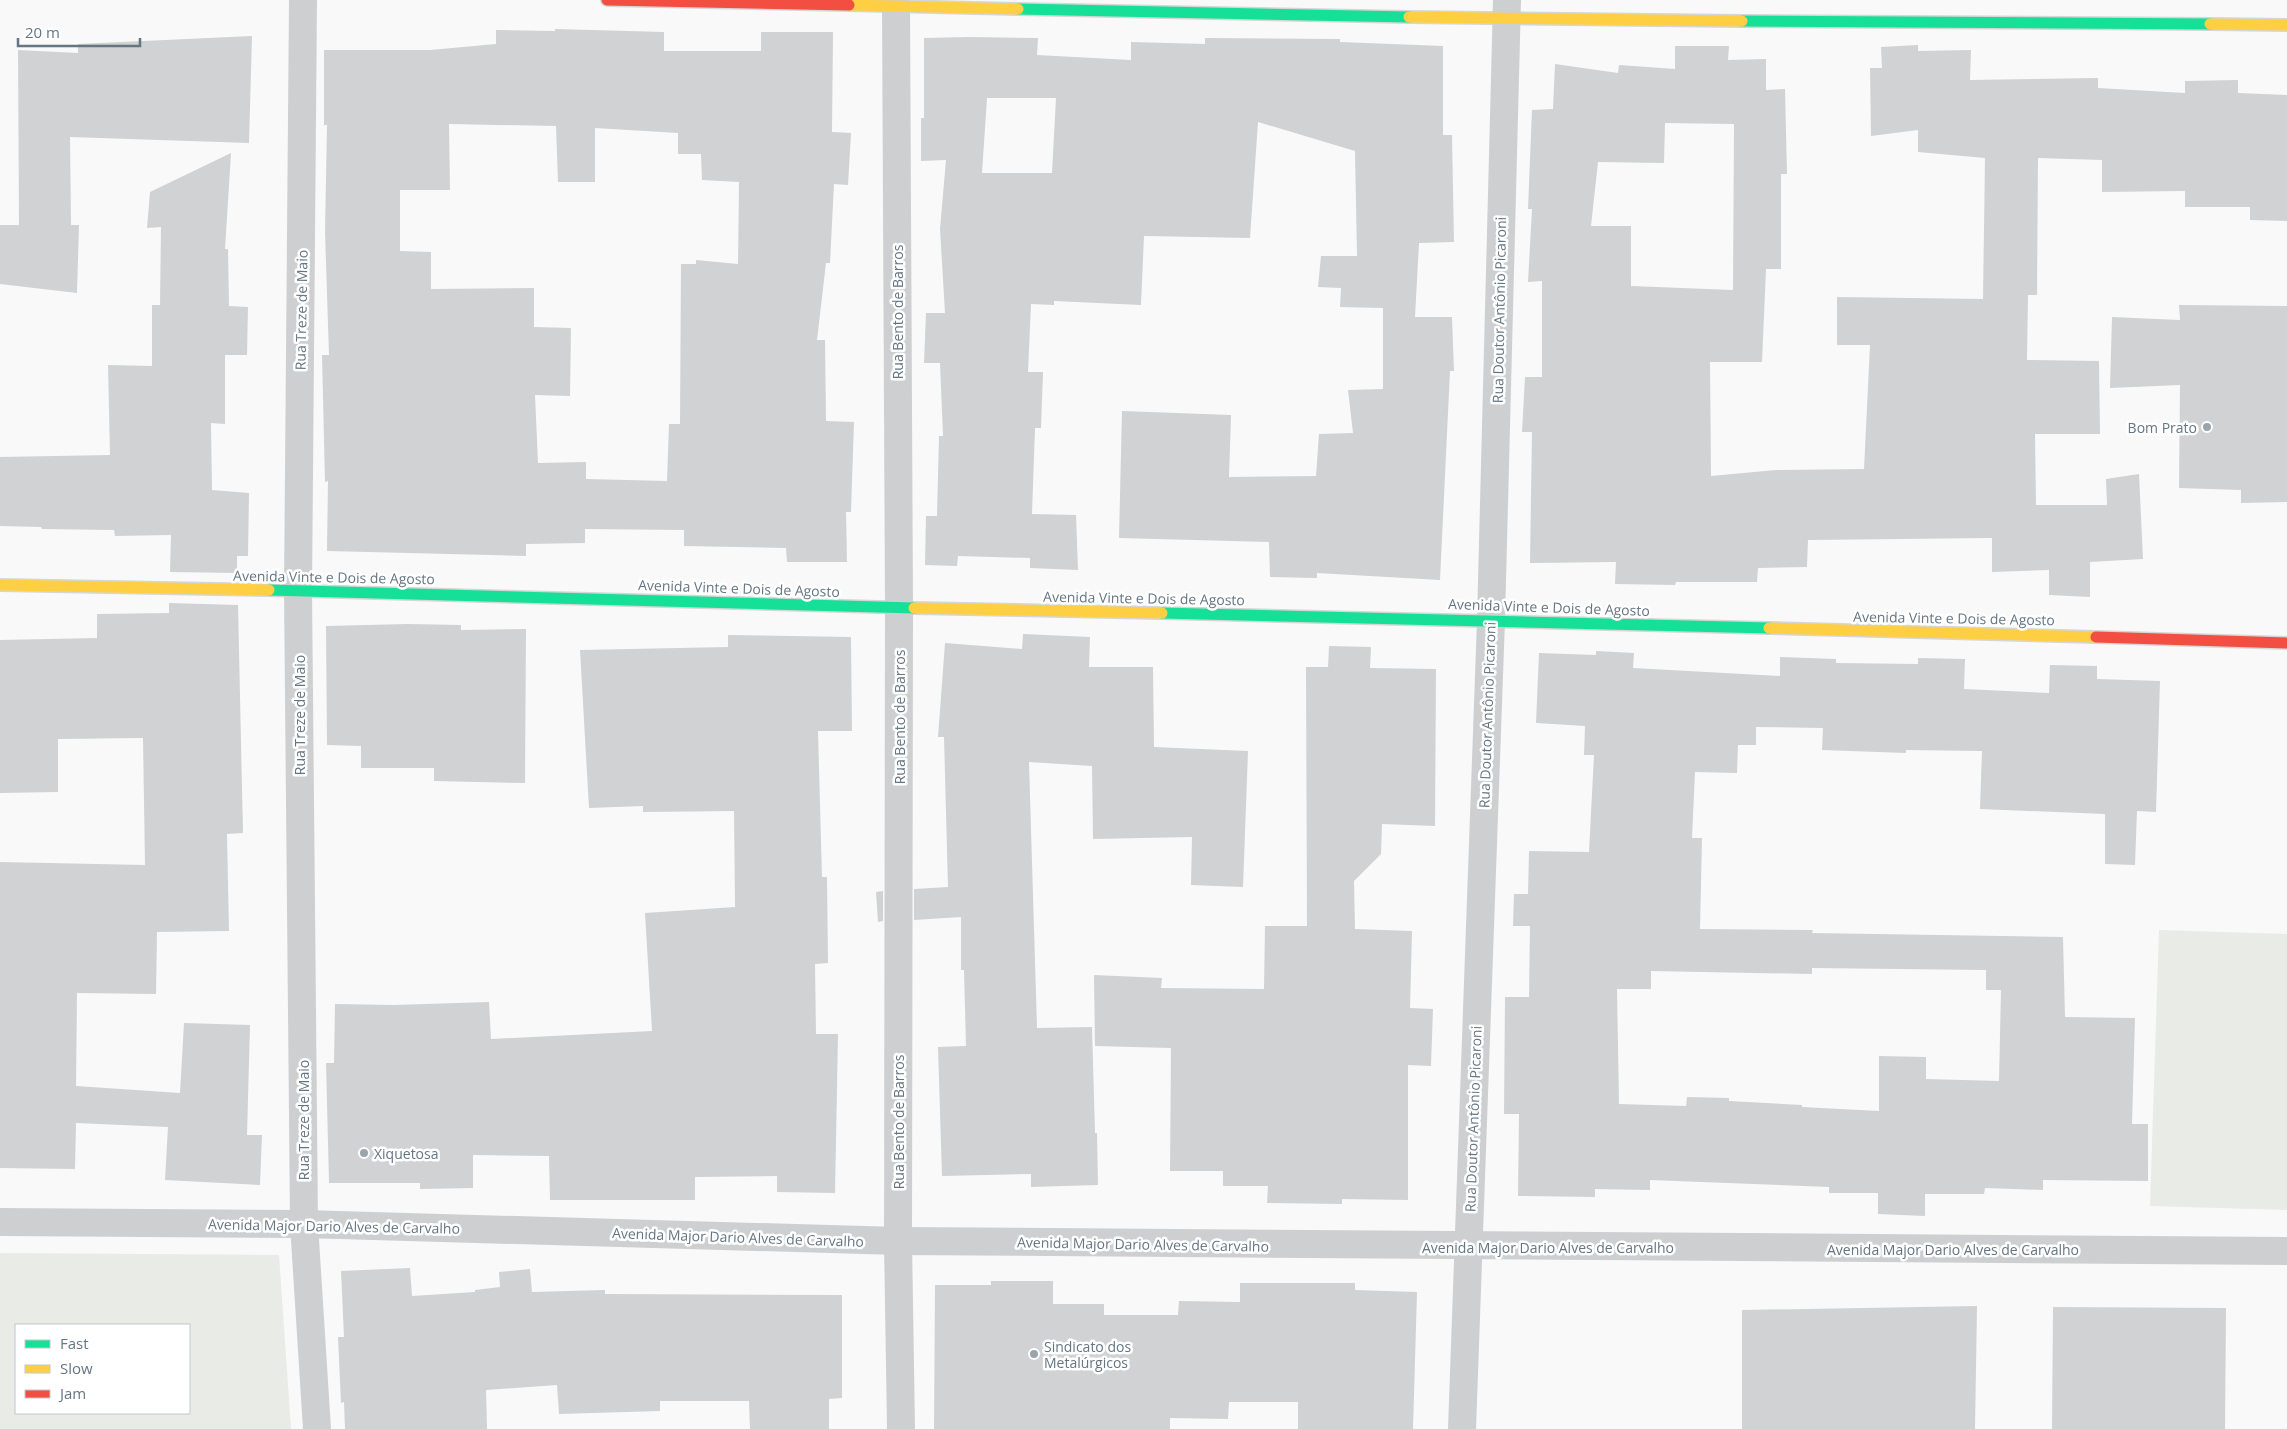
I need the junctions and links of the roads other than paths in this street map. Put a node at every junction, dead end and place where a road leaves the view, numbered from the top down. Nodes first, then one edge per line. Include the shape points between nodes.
1 (303, 0) edge
2 (607, 0) edge
3 (896, 5) junction
4 (1506, 9) edge
5 (2287, 25) edge
6 (0, 585) edge
7 (298, 590) junction
8 (899, 608) junction
9 (1491, 620) junction
10 (2287, 643) edge
11 (0, 1222) edge
12 (304, 1224) junction
13 (898, 1242) junction
14 (1468, 1246) junction
15 (2287, 1251) edge
16 (317, 1429) edge
17 (901, 1429) edge
18 (1462, 1429) edge

1 - 7 street, Rua Treze de Maio
2 - 3 street
3 - 4 street
3 - 8 street, Rua Bento de Barros
4 - 5 street
4 - 9 street, Rua Doutor Antônio Picaroni
6 - 7 street, Avenida Vinte e Dois de Agosto
7 - 8 street, Avenida Vinte e Dois de Agosto
7 - 12 street, Rua Treze de Maio
8 - 9 street, Avenida Vinte e Dois de Agosto
8 - 13 street, Rua Bento de Barros
9 - 10 street, Avenida Vinte e Dois de Agosto
9 - 14 street, Rua Doutor Antônio Picaroni
11 - 12 street, Avenida Major Dario Alves de Carvalho
12 - 13 street, Avenida Major Dario Alves de Carvalho
12 - 16 street, Rua Treze de Maio
13 - 14 street, Avenida Major Dario Alves de Carvalho
13 - 17 street, Rua Bento de Barros
14 - 15 street, Avenida Major Dario Alves de Carvalho
14 - 18 street, Rua Doutor Antônio Picaroni

